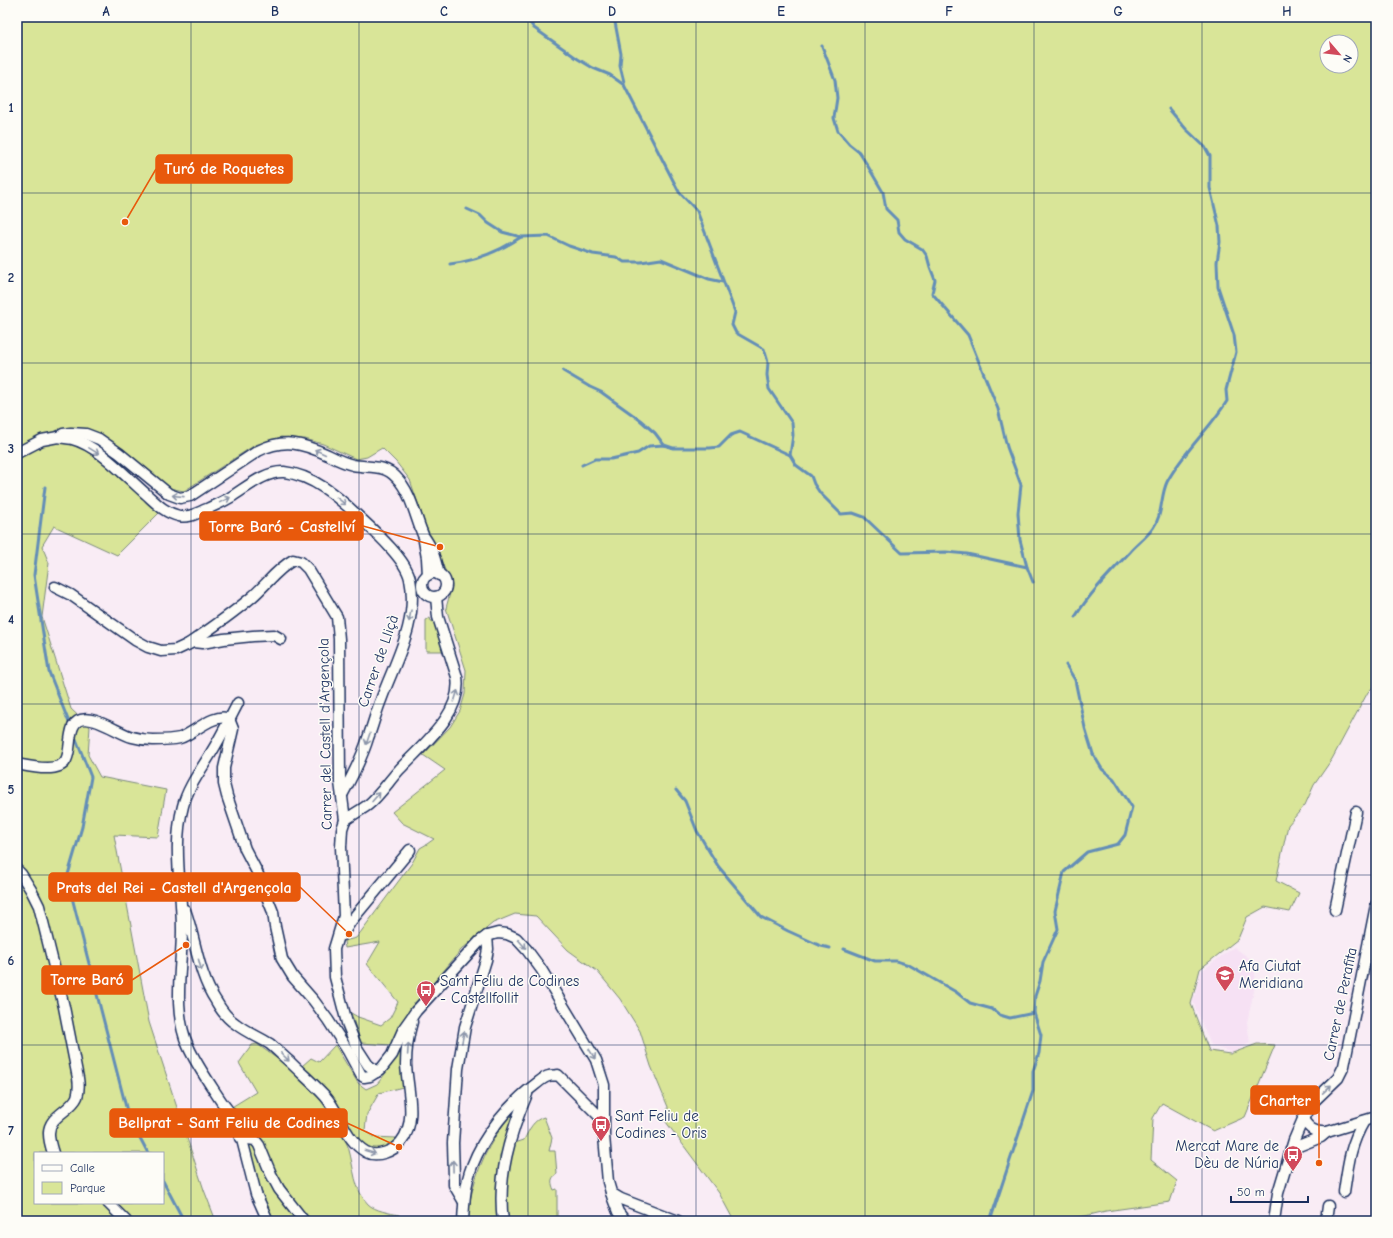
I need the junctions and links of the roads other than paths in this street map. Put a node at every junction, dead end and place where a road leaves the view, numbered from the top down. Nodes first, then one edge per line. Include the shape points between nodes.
1 (58, 437) junction
2 (17, 453) edge
3 (424, 537) junction
4 (439, 575) junction
5 (410, 578) junction
6 (426, 578) junction
7 (55, 587) dead end
8 (436, 597) junction
9 (281, 639) dead end
10 (187, 645) junction
11 (238, 703) dead end
12 (229, 720) junction
13 (17, 764) edge
14 (342, 795) junction
15 (1356, 812) dead end
16 (345, 820) junction
17 (410, 850) dead end
18 (17, 870) edge
19 (181, 901) junction
20 (1376, 905) edge
21 (1335, 910) dead end
22 (488, 936) junction
23 (334, 948) junction
24 (416, 1011) junction
25 (377, 1072) junction
26 (530, 1089) junction
27 (1376, 1117) edge
28 (1303, 1119) junction
29 (603, 1120) junction
30 (1364, 1121) junction
31 (1327, 1132) junction
32 (240, 1138) junction
33 (1291, 1149) junction
34 (53, 1152) edge
35 (1344, 1192) dead end
36 (611, 1193) junction
37 (464, 1202) junction
38 (109, 1204) edge
39 (1328, 1206) dead end
40 (126, 1221) edge
41 (268, 1221) edge
42 (304, 1221) edge
43 (463, 1221) edge
44 (503, 1221) edge
45 (625, 1221) edge
46 (678, 1221) edge
47 (1274, 1221) edge
48 (1326, 1221) edge

1 - 2 street via 42,440
3 -> 1 street via 413,508 394,474 376,466 353,465 302,445 276,444 258,451 190,496 180,498 169,494 119,453 93,436 71,433
1 -> 5 street, Carrer de Lliçà via 72,439 98,453 167,512 185,517 229,499 270,475 283,472 307,478 334,495 373,530 398,556
3 - 4 street via 433,552
3 - 6 street
4 - 6 street via 432,574
4 - 8 street via 446,587 442,594
5 - 6 street
5 -> 14 street, Carrer de Lliçà via 412,610 406,633 363,751
6 - 8 street via 422,584 423,591 429,596
7 - 10 street via 148,646 171,651
16 -> 8 street via 369,804 436,731 448,716 456,698 457,677 438,617
9 - 10 street via 274,635 253,636 193,642
10 - 14 street, Carrer del Castell d'Argençola via 243,604 283,565 293,560 301,562 308,569 337,617
11 - 12 street
12 - 13 street via 218,718 178,738 151,740 130,737 100,722 84,719 77,721 73,727 68,755 61,766 35,768
12 - 19 street via 189,789 183,806 177,844
12 - 25 street via 233,729 224,768 224,784 245,849 273,912 282,959 292,977 328,1020 361,1075 370,1076
14 - 16 street, Carrer del Castell d'Argençola
15 - 21 street
16 - 23 street, Carrer del Castell d'Argençola via 341,847 344,916
17 - 23 street via 351,922
18 - 34 street via 39,906 64,1007 78,1078 77,1098 51,1124 48,1134
19 -> 24 street via 204,978 225,1014 234,1024 269,1044 306,1077 327,1098 350,1137 367,1152 376,1154 396,1147 406,1134 410,1112 406,1064 408,1040
19 - 32 street via 179,992 182,1027 198,1067 235,1118
28 -> 20 street, Carrer de Perafita via 1311,1104 1338,1078 1344,1066
22 - 24 street via 471,950
22 -> 29 street via 498,933 516,938 541,969 596,1060 604,1085
37 -> 22 street via 454,1185 453,1143 458,1069 465,1027 486,960
23 - 25 street, Carrer del Castell d'Argençola via 335,977 347,1023 357,1048 368,1065
24 - 25 street via 404,1028 392,1055
26 - 29 street via 550,1075 558,1075
26 - 37 street via 486,1139 472,1167
26 - 44 street via 513,1128 505,1162 501,1193
27 - 30 street
28 - 31 street via 1312,1130
28 - 33 street, Carrer de Perafita
29 - 36 street
30 - 31 street
30 - 35 street via 1350,1151
31 - 33 street
32 - 41 street via 256,1194
32 - 42 street via 255,1140 259,1145 279,1189
33 - 47 street, Carrer de Perafita via 1278,1193
36 - 45 street via 618,1212
36 - 46 street
37 - 43 street
38 - 40 street
39 - 48 street

